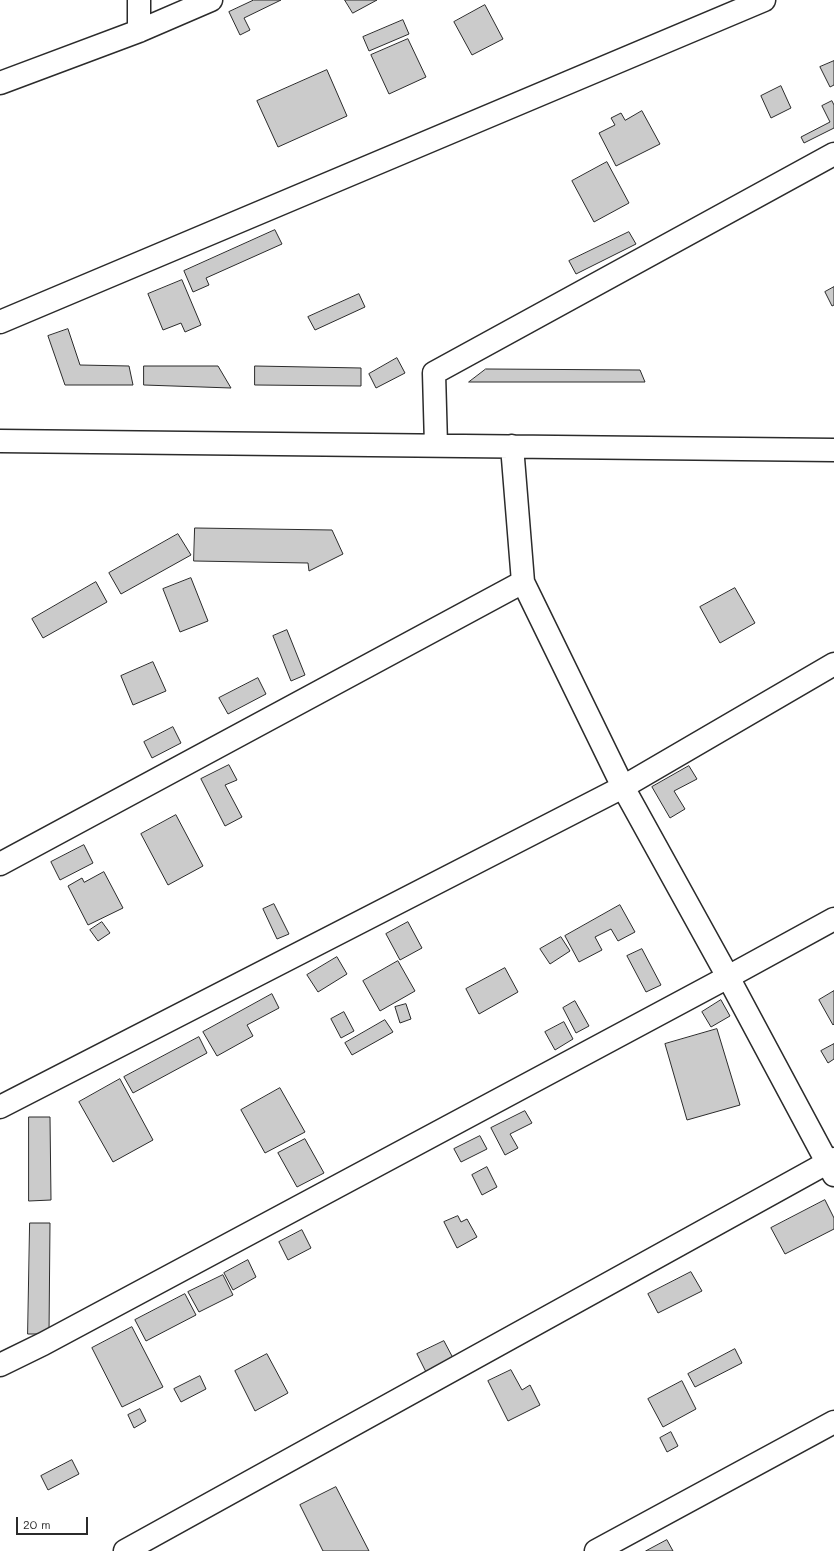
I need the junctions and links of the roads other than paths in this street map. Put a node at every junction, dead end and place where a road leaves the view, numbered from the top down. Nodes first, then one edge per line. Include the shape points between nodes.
1 (139, 0) edge
2 (211, 0) edge
3 (764, 0) edge
4 (139, 31) junction
5 (0, 83) edge
6 (834, 154) edge
7 (0, 322) edge
8 (0, 441) edge
9 (436, 445) junction
10 (512, 446) junction
11 (834, 450) edge
12 (523, 582) junction
13 (834, 664) edge
14 (623, 787) junction
15 (0, 864) edge
16 (834, 919) edge
17 (728, 977) junction
18 (0, 1107) edge
19 (832, 1165) edge
20 (0, 1365) edge
21 (834, 1422) edge
22 (125, 1551) edge
23 (596, 1551) edge

1 - 4 street
2 - 4 street
3 - 7 street
4 - 5 street
6 - 9 street via 434,373
8 - 9 street
9 - 10 street
10 - 11 street
10 - 12 street
12 - 14 street
12 - 15 street
13 - 14 street
14 - 17 street
14 - 18 street
16 - 17 street
17 - 19 street
17 - 20 street
19 - 22 street
21 - 23 street

